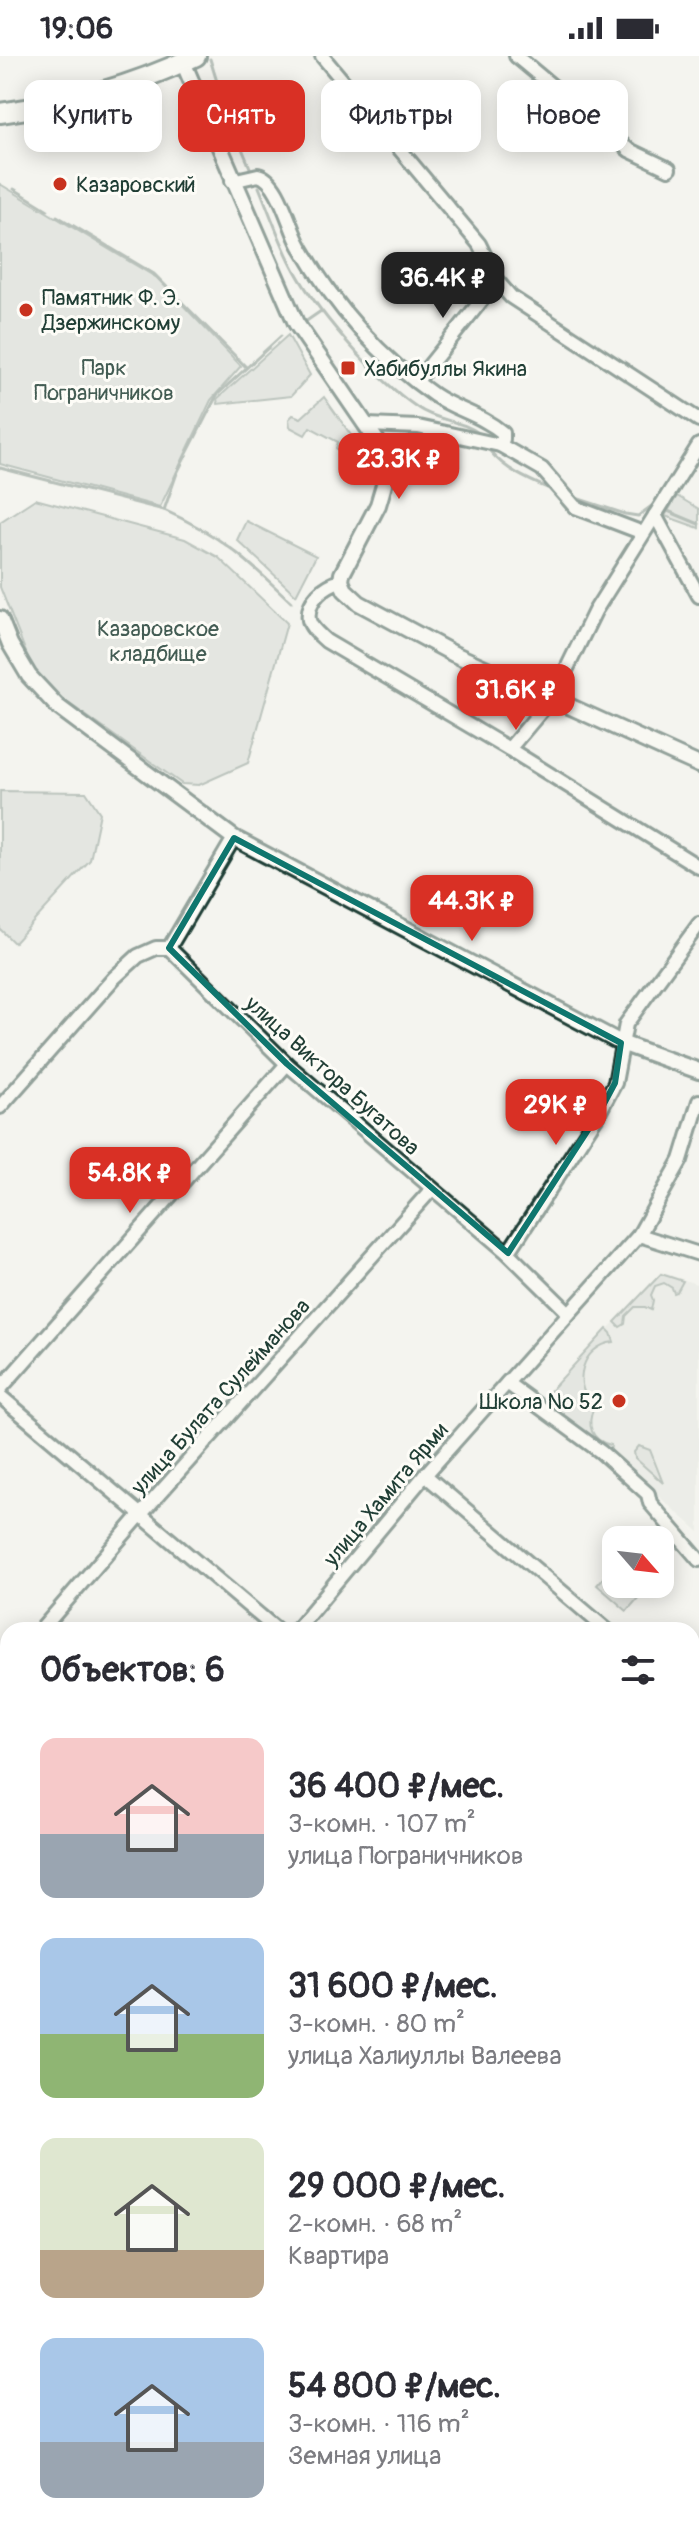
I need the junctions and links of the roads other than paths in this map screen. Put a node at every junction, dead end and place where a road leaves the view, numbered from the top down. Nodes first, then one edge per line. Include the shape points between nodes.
1 (516, 56) edge
2 (328, 57) edge
3 (189, 59) edge
4 (0, 113) edge
5 (669, 169) dead end
6 (232, 181) junction
7 (497, 281) junction
8 (417, 381) junction
9 (699, 420) edge
10 (367, 425) junction
11 (500, 445) junction
12 (699, 445) edge
13 (655, 515) junction
14 (643, 533) junction
15 (341, 581) junction
16 (699, 596) edge
17 (0, 619) edge
18 (553, 697) junction
19 (509, 749) junction
20 (699, 765) edge
21 (234, 838) junction
22 (699, 867) edge
23 (699, 924) edge
24 (169, 948) junction
25 (621, 1043) junction
26 (287, 1064) junction
27 (699, 1071) edge
28 (699, 1101) edge
29 (0, 1107) edge
30 (431, 1190) junction
31 (639, 1235) junction
32 (508, 1253) junction
33 (699, 1254) edge
34 (569, 1313) junction
35 (507, 1383) junction
36 (0, 1389) edge
37 (0, 1396) edge
38 (425, 1475) junction
39 (142, 1513) junction
40 (699, 1560) edge
41 (48, 1622) edge
42 (268, 1622) edge
43 (303, 1622) edge
44 (598, 1622) edge

1 - 5 street via 629,150
2 - 7 street via 479,244
3 - 4 main road via 92,95
3 - 6 street
6 - 8 street via 258,175 270,182 298,244 322,281 375,347
6 - 10 street via 296,323
7 - 8 street
7 - 9 street via 511,297
8 - 11 street via 454,408 497,428 503,433
10 - 11 street via 418,427
10 - 15 street via 385,453 386,478
11 - 14 street via 542,469 575,507
12 - 13 street
13 - 14 street
13 - 16 street
14 - 18 street via 595,611
15 - 18 street via 373,610 454,654
15 - 19 street via 318,594 309,621 314,630
17 - 21 street via 29,676 57,706
18 - 19 street
18 - 20 street
19 - 22 street
21 - 24 street
21 - 25 street
23 - 25 street via 626,1024
24 - 26 street, улица Виктора Бугатова
24 - 29 street via 138,956 114,978
25 - 27 street
25 - 32 street via 615,1083 599,1113
26 - 30 street, улица Виктора Бугатова
26 - 36 street
28 - 31 street, улица Хамита Ярми via 681,1160
30 - 32 street, улица Виктора Бугатова
30 - 39 street, улица Булата Сулейманова
31 - 33 street
31 - 34 street, улица Хамита Ярми
32 - 34 street, улица Виктора Бугатова
34 - 35 street, улица Хамита Ярми
35 - 38 street, улица Хамита Ярми
35 - 40 street via 648,1494
37 - 39 street
38 - 43 street, улица Хамита Ярми
38 - 44 street
39 - 41 street, улица Булата Сулейманова
39 - 42 street

